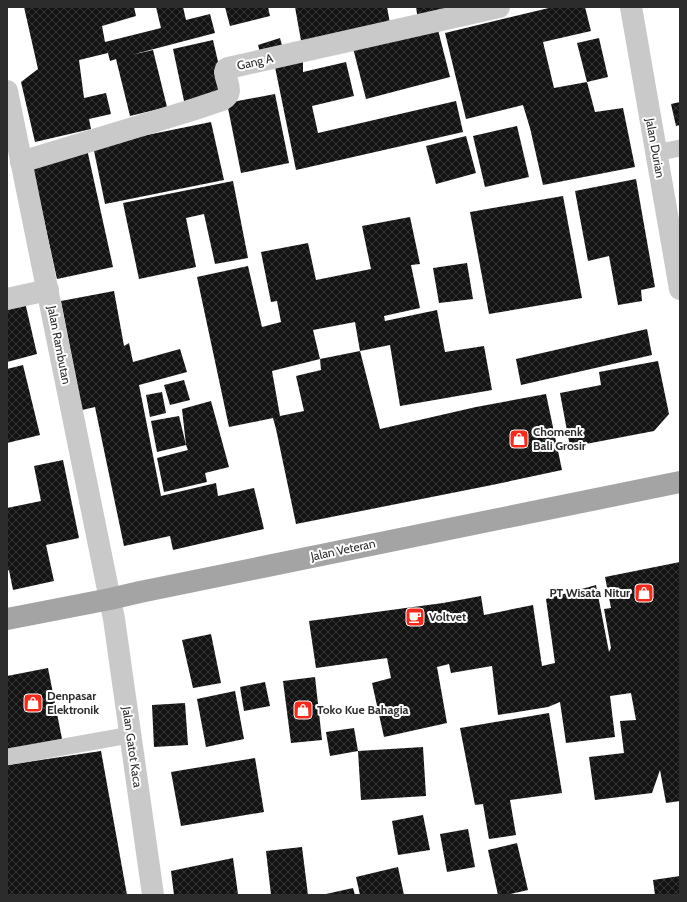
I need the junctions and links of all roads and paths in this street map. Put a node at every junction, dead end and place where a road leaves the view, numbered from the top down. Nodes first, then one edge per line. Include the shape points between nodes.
1 (499, 7) edge
2 (631, 7) edge
3 (7, 91) edge
4 (680, 148) edge
5 (656, 152) junction
6 (21, 162) junction
7 (680, 289) edge
8 (48, 290) junction
9 (7, 299) edge
10 (680, 482) edge
11 (110, 600) junction
12 (7, 619) edge
13 (130, 735) junction
14 (7, 757) edge
15 (153, 895) edge

1 - 6 street, Gang A via 228,68 225,72 229,88 222,100
2 - 5 street, Jalan Durian
3 - 6 street, Jalan Rambutan
4 - 5 lane
5 - 7 street, Jalan Durian
6 - 8 street, Jalan Rambutan
8 - 9 street
8 - 11 street, Jalan Rambutan
10 - 11 main road, Jalan Veteran
11 - 12 main road, Jalan Veteran
11 - 13 street, Jalan Gatot Kaca
13 - 14 lane
13 - 15 street, Jalan Gatot Kaca

